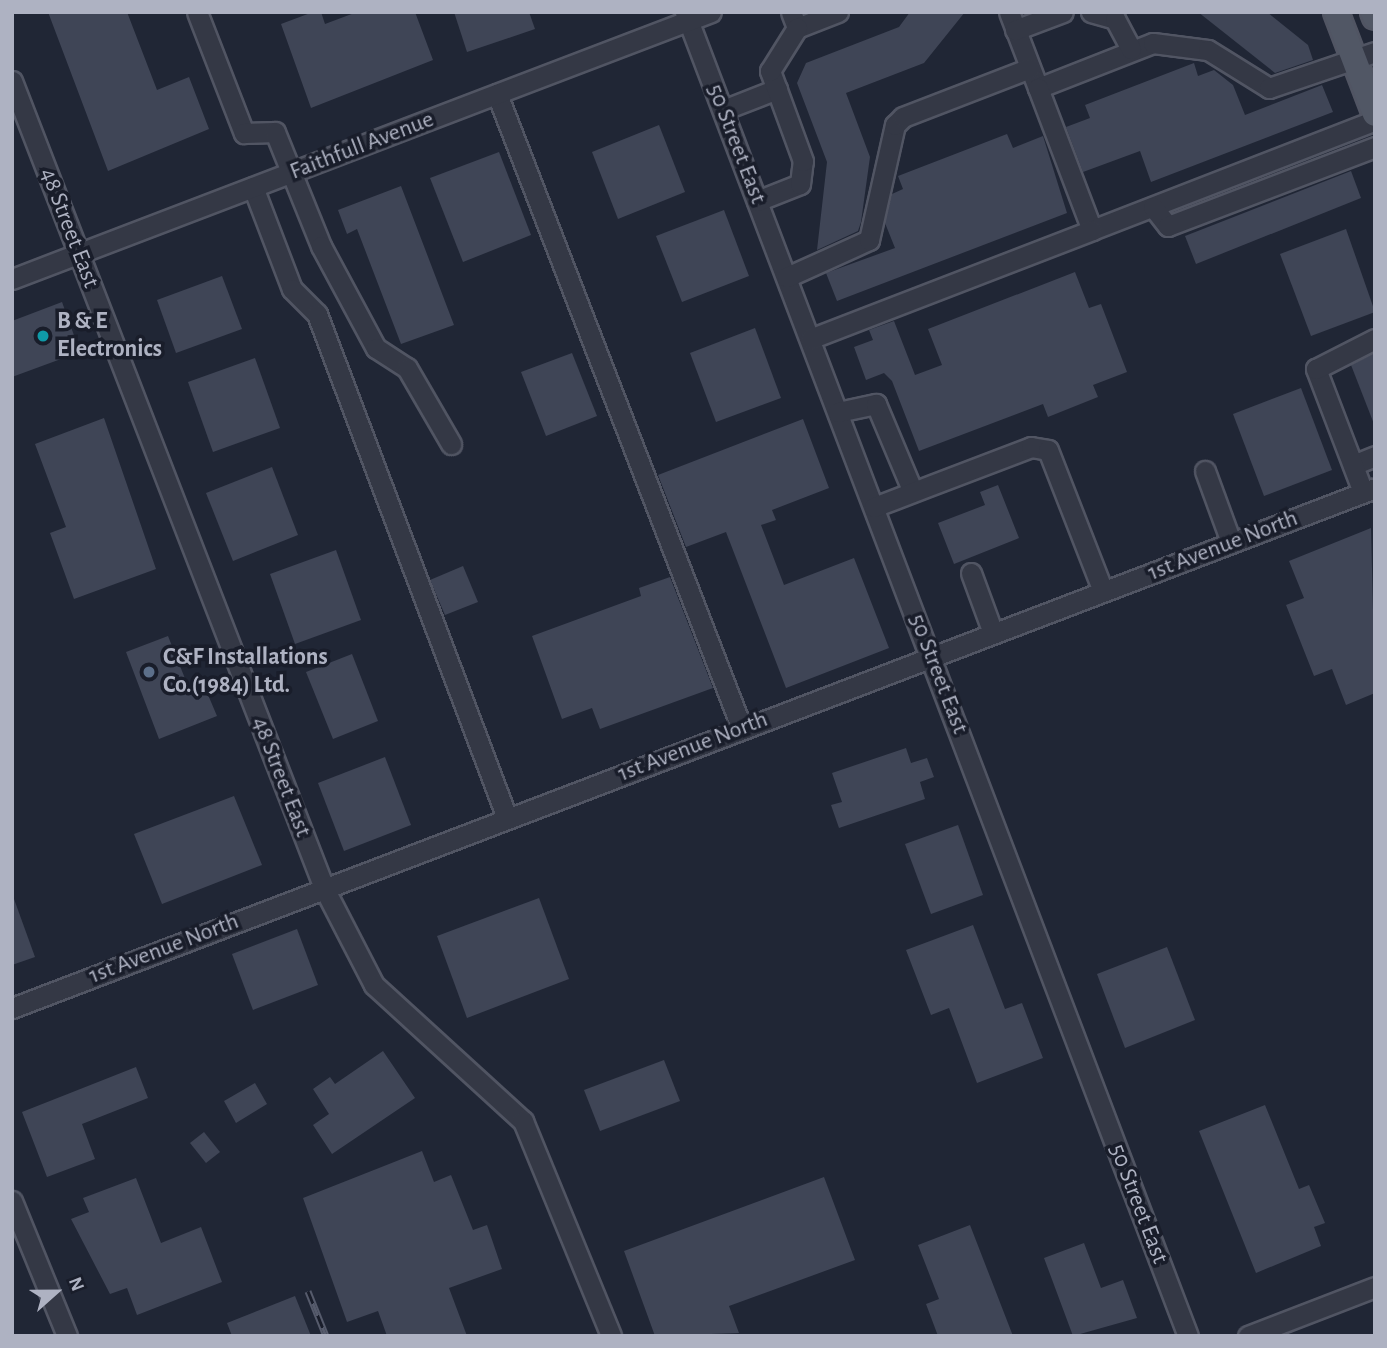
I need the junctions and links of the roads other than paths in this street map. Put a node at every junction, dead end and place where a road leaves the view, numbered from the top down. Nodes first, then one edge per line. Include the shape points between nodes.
1 (197, 12) edge
2 (711, 12) edge
3 (838, 12) edge
4 (1063, 12) edge
5 (1091, 12) edge
6 (1336, 12) edge
7 (1373, 12) edge
8 (687, 17) edge
9 (1375, 17) edge
10 (794, 20) edge
11 (1012, 21) edge
12 (1131, 49) junction
13 (1364, 56) edge
14 (1030, 68) junction
15 (12, 81) edge
16 (1038, 88) junction
17 (777, 89) junction
18 (497, 94) junction
19 (723, 110) junction
20 (1375, 114) edge
21 (1375, 120) edge
22 (1375, 147) edge
23 (292, 172) junction
24 (253, 187) junction
25 (757, 201) junction
26 (1153, 207) junction
27 (1092, 230) junction
28 (79, 253) junction
29 (786, 277) junction
30 (12, 279) edge
31 (810, 339) junction
32 (1375, 340) edge
33 (838, 412) junction
34 (451, 444) dead end
35 (1375, 456) edge
36 (1353, 465) junction
37 (1205, 471) dead end
38 (1369, 490) edge
39 (913, 492) junction
40 (874, 507) junction
41 (1231, 542) junction
42 (971, 573) dead end
43 (1103, 591) junction
44 (993, 633) junction
45 (932, 656) junction
46 (742, 729) junction
47 (507, 818) junction
48 (324, 888) junction
49 (12, 1008) edge
50 (12, 1201) edge
51 (1375, 1287) edge
52 (67, 1336) edge
53 (611, 1336) edge
54 (1188, 1336) edge
55 (1248, 1336) edge

1 - 23 street via 244,132 275,132
2 - 8 street, Faithfull Avenue
3 - 10 street
4 - 11 street
5 - 12 street via 1115,19
6 - 13 main road
7 - 9 main road
8 - 18 street, Faithfull Avenue
8 - 19 street, 50 Street East
10 - 17 street via 770,71
11 - 14 street
12 - 13 street via 1192,45 1269,88
12 - 16 street
13 - 20 main road
14 - 16 street
14 - 29 street via 903,117 895,125 869,240
15 - 28 street, 48 Street East
16 - 27 street
17 - 19 street
17 - 25 street via 803,161 800,184
18 - 23 street, Faithfull Avenue
18 - 46 street
19 - 25 street, 50 Street East
21 - 26 street
22 - 26 street via 1168,226
23 - 24 street, Faithfull Avenue
23 - 34 street via 321,246 376,348 407,368
24 - 28 street, Faithfull Avenue
24 - 47 street via 292,289 317,314
25 - 29 street, 50 Street East
26 - 27 street
27 - 31 street
28 - 30 street, Faithfull Avenue
28 - 48 street, 48 Street East
29 - 31 street, 50 Street East
31 - 33 street, 50 Street East
32 - 36 street via 1316,369
33 - 39 street via 876,404
33 - 40 street, 50 Street East
35 - 36 street
36 - 38 street
37 - 41 street
38 - 41 street, 1st Avenue North
39 - 40 street
39 - 43 street via 1031,447 1048,450
40 - 45 street, 50 Street East
41 - 43 street, 1st Avenue North
42 - 44 street
43 - 44 street, 1st Avenue North
44 - 45 street, 1st Avenue North
45 - 46 street, 1st Avenue North
45 - 54 street, 50 Street East
46 - 47 street, 1st Avenue North
47 - 48 street, 1st Avenue North
48 - 49 street, 1st Avenue North
48 - 53 street, 48 Street East via 374,985 523,1121
50 - 52 street
51 - 55 street

